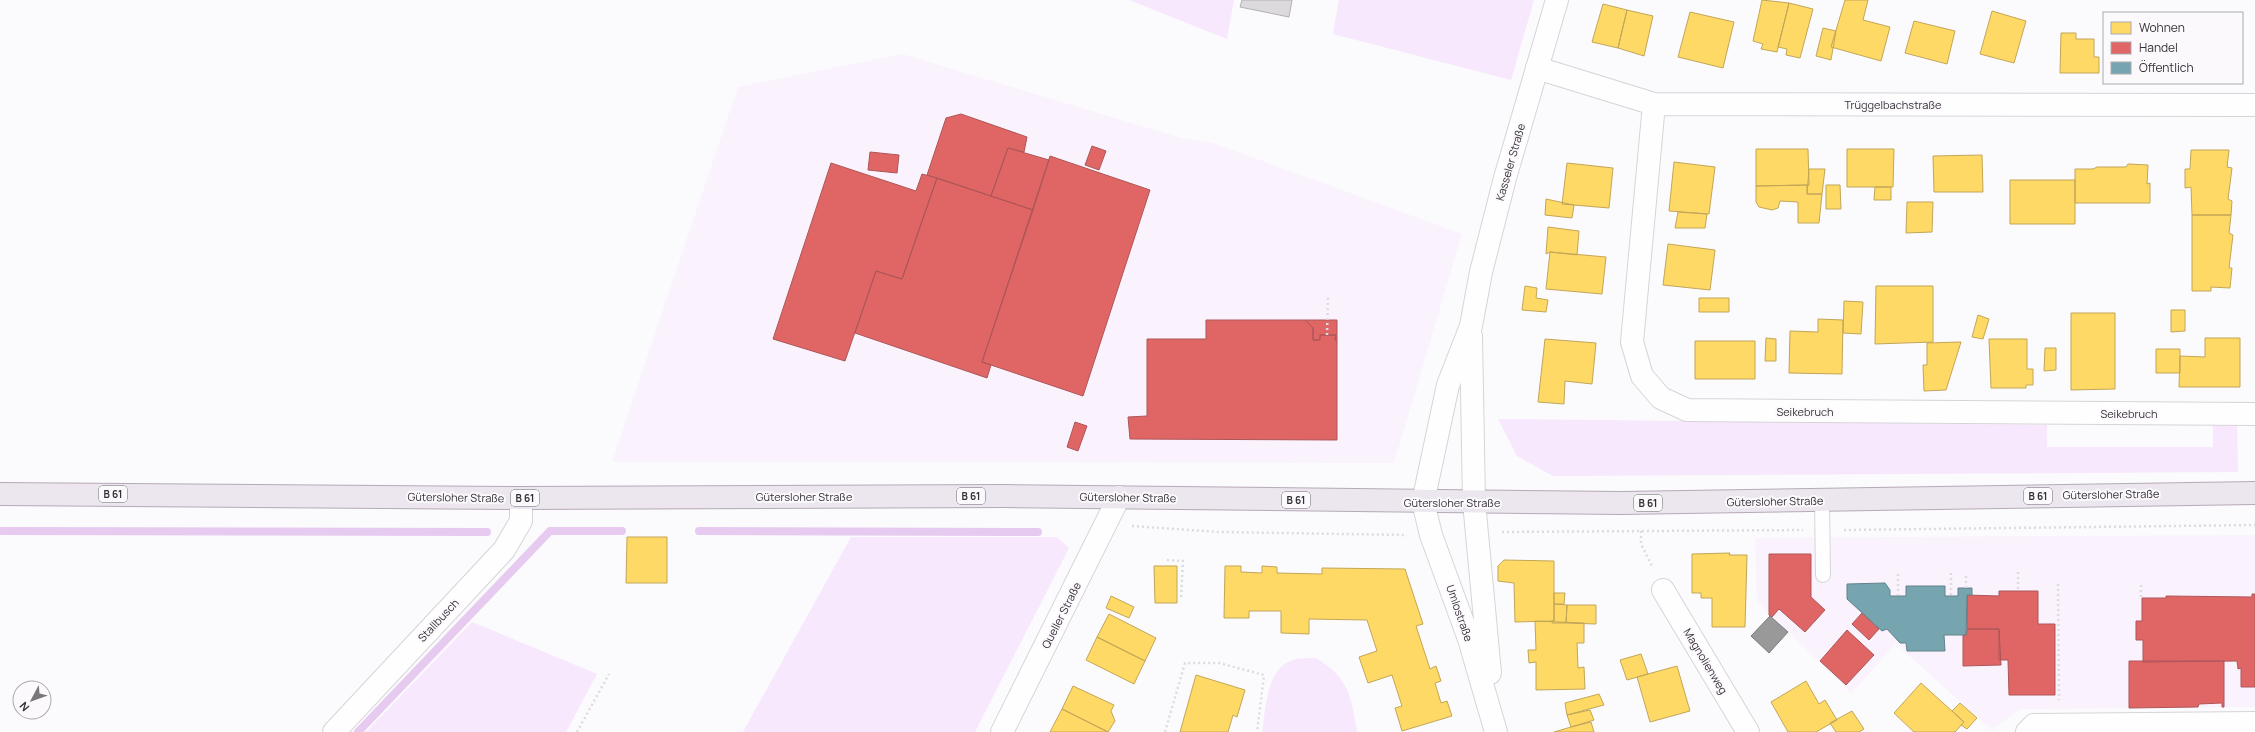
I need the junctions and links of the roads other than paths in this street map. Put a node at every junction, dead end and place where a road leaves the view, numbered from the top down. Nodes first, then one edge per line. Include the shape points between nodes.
1 (1557, 0) edge
2 (1537, 68) junction
3 (1654, 104) junction
4 (2255, 104) edge
5 (1471, 326) junction
6 (2255, 414) edge
7 (2255, 493) edge
8 (0, 494) edge
9 (1119, 497) junction
10 (521, 498) junction
11 (1822, 501) junction
12 (1423, 502) junction
13 (1474, 502) junction
14 (1823, 575) dead end
15 (1664, 590) road end
16 (2255, 723) edge
17 (1495, 728) edge
18 (2109, 728) edge
19 (334, 732) edge
20 (1002, 732) edge
21 (1748, 732) edge
22 (2027, 732) edge

1 - 2 street, Kasseler Straße
2 - 3 street, Trüggelbachstraße
2 - 5 street, Kasseler Straße via 1505,178 1481,272
3 - 4 street, Trüggelbachstraße
3 - 6 street, Seikebruch via 1632,342 1642,376 1661,398 1687,410
5 - 12 street, Kasseler Straße via 1448,385
5 - 13 street, Kasseler Straße
7 - 11 main road, Gütersloher Straße / B 61
8 - 10 main road, Gütersloher Straße / B 61
9 - 10 main road, Gütersloher Straße / B 61
9 - 12 main road, Gütersloher Straße / B 61
9 - 20 street, Queller Straße
10 - 19 street, Stallbusch via 521,521 504,550
11 - 13 main road, Gütersloher Straße / B 61
11 - 14 lane
12 - 13 main road, Gütersloher Straße / B 61
12 - 17 street, Umlostraße via 1431,534 1469,639
13 - 17 street, Umlostraße
15 - 21 street, Magnolienweg
16 - 18 street
18 - 22 street via 2034,724

